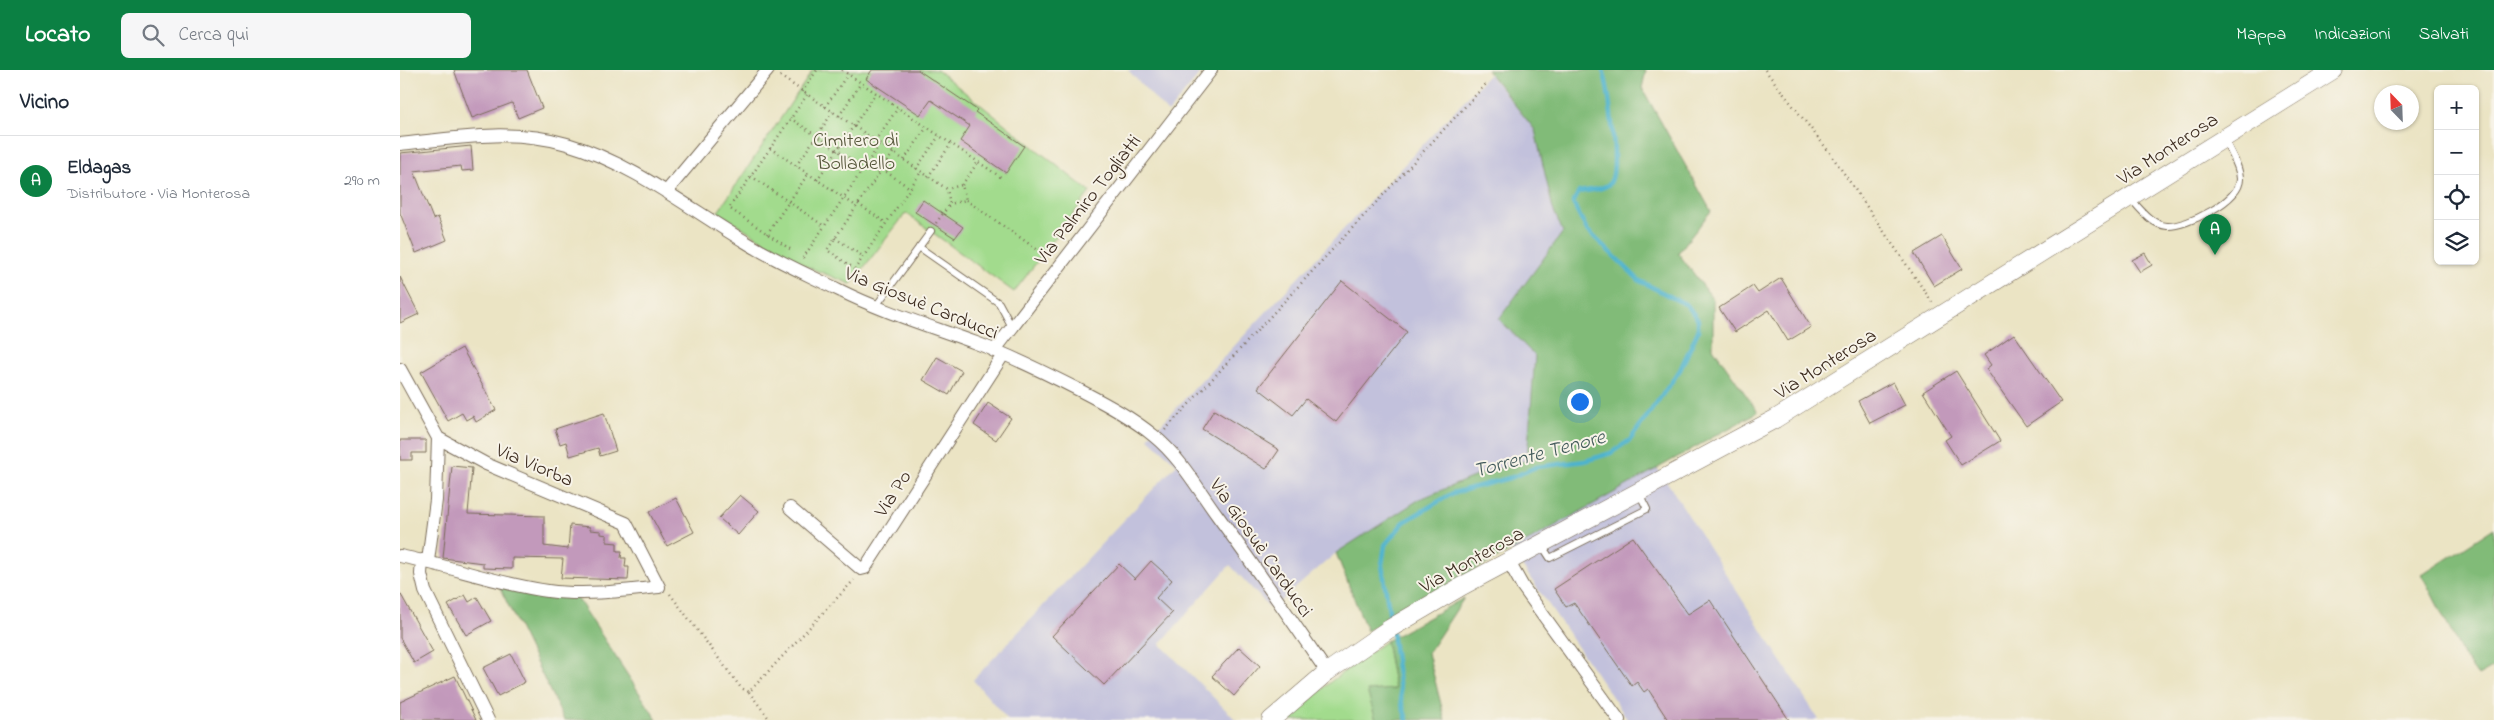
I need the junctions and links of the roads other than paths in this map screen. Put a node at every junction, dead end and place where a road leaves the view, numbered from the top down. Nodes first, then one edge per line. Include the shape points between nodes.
1 (1211, 70) edge
2 (2333, 70) edge
3 (773, 72) edge
4 (2223, 137) junction
5 (400, 144) edge
6 (666, 192) junction
7 (2129, 198) junction
8 (930, 231) road end
9 (919, 247) junction
10 (876, 306) junction
11 (1012, 327) junction
12 (998, 353) junction
13 (400, 369) edge
14 (438, 438) junction
15 (790, 508) dead end
16 (400, 556) edge
17 (425, 561) junction
18 (1509, 562) junction
19 (1327, 672) junction
20 (488, 720) edge
21 (1271, 720) edge
22 (1619, 720) edge

1 - 11 street, Via Palmiro Togliatti
2 - 4 main road, Via Monterosa
3 - 6 street
4 - 7 main road, Via Monterosa
4 - 7 lane via 2240,172 2240,182 2234,193 2223,203 2198,219 2166,226 2153,221
5 - 6 street, Via Giosuè Carducci via 494,134 539,138 593,153
6 - 10 street, Via Giosuè Carducci via 746,242
7 - 18 main road, Via Monterosa via 1775,419
8 - 9 lane
9 - 10 lane
9 - 11 lane via 1000,303
10 - 12 street, Via Giosuè Carducci
11 - 12 street, Via Palmiro Togliatti
12 - 15 street, Via Po via 865,568 861,570 849,561
12 - 19 street, Via Giosuè Carducci via 1127,415 1157,438 1264,579
13 - 14 street
14 - 17 street via 436,500
14 - 17 street, Via Viorba via 486,464 626,523 659,587 608,593 550,591 492,580
16 - 17 street
17 - 20 street via 421,574 424,591
18 - 19 main road, Via Monterosa via 1365,644
18 - 22 street via 1523,587
19 - 21 main road, Via Monterosa

